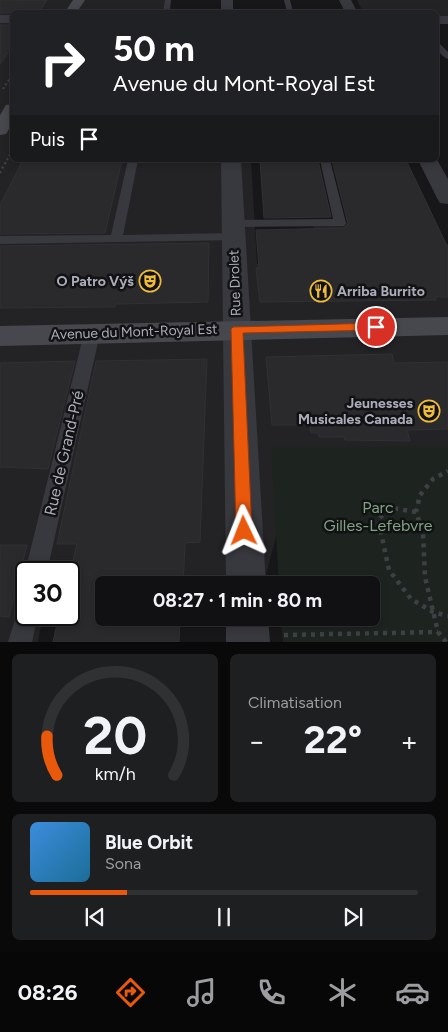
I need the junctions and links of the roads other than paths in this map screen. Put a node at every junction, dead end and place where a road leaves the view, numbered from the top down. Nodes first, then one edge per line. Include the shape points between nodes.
1 (439, 46) edge
2 (448, 57) edge
3 (10, 112) edge
4 (0, 130) edge
5 (133, 162) edge
6 (231, 162) edge
7 (325, 162) edge
8 (429, 162) edge
9 (448, 198) edge
10 (233, 231) junction
11 (116, 239) junction
12 (0, 240) edge
13 (448, 326) edge
14 (237, 329) junction
15 (92, 333) junction
16 (0, 336) edge
17 (39, 561) edge
18 (246, 576) edge
19 (24, 626) edge
20 (20, 642) edge

1 - 2 lane
3 - 4 main road
5 - 11 lane
6 - 10 street, Rue Drolet
7 - 10 lane via 340,223
8 - 9 street
10 - 11 lane
10 - 14 street, Rue Drolet
11 - 12 lane
13 - 14 main road, Avenue du Mont-Royal Est
14 - 15 main road, Avenue du Mont-Royal Est
14 - 18 street, Rue Drolet
15 - 16 main road, Avenue du Mont-Royal Est
15 - 17 lane, Rue de Grand-Pré
19 - 20 lane

